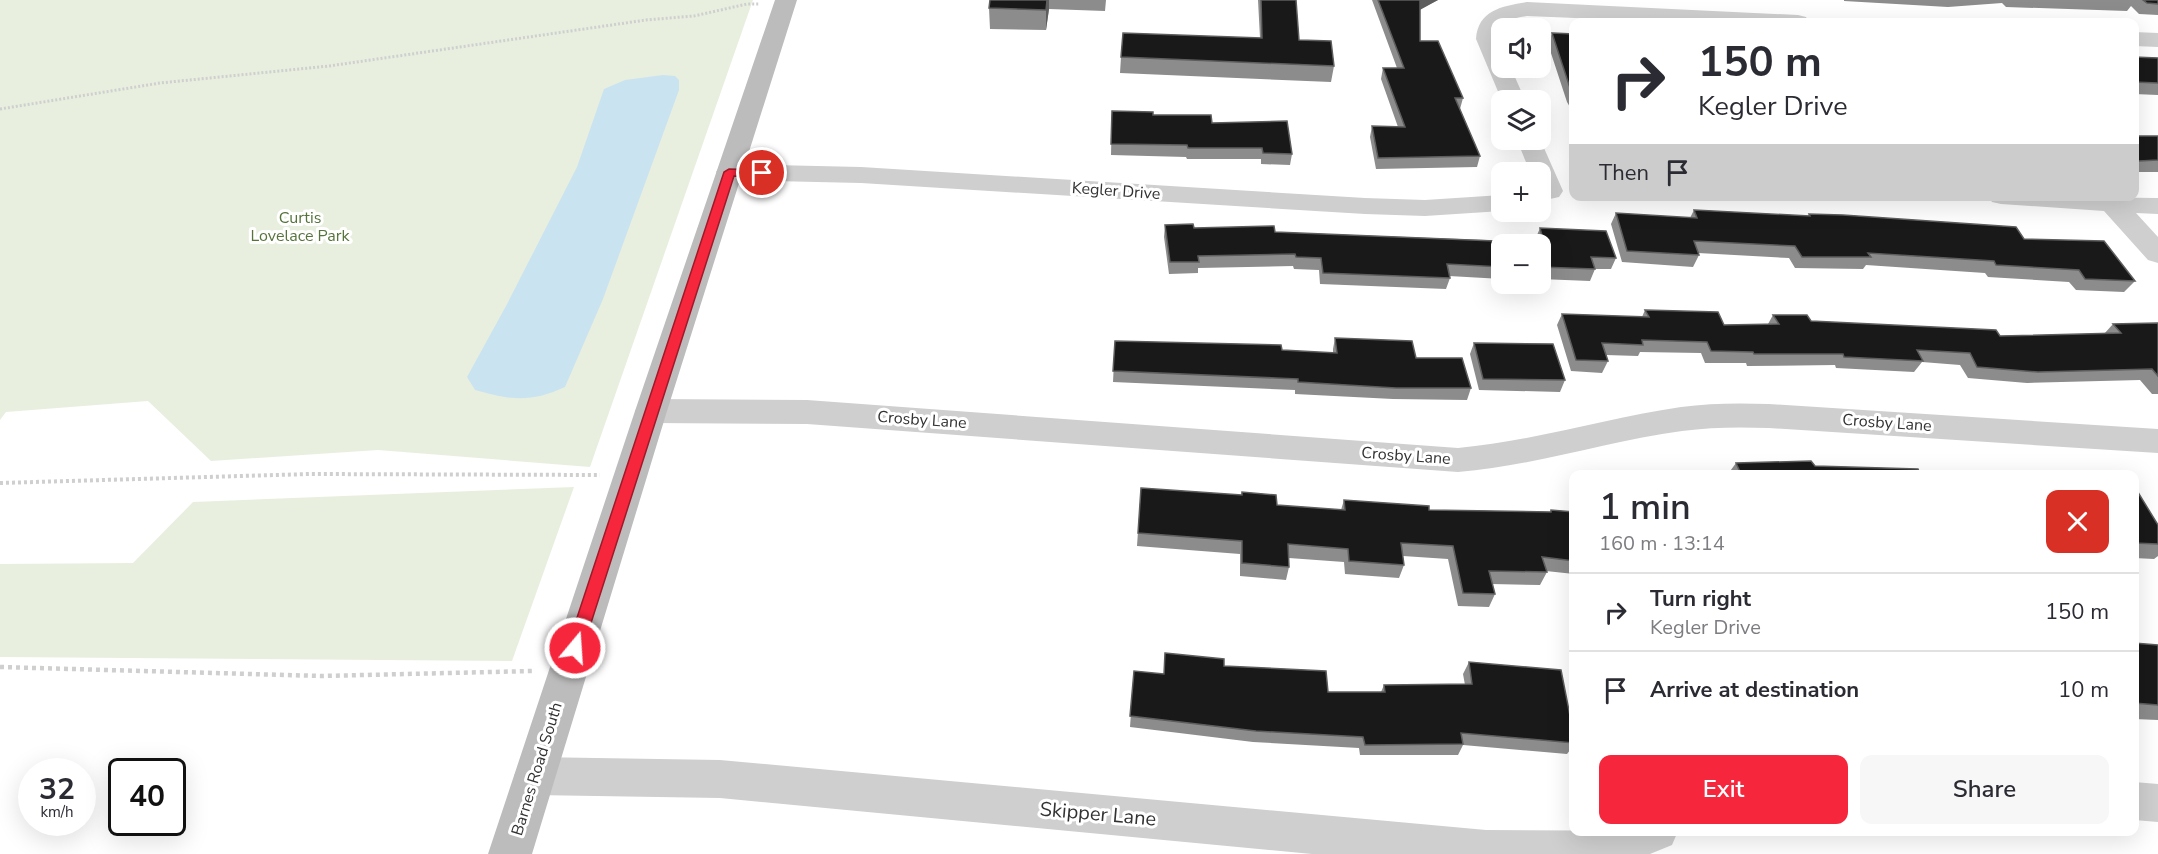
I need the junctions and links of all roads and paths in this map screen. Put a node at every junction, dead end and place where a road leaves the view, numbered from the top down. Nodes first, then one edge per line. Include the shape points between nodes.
1 (785, 2) edge
2 (1715, 18) edge
3 (2139, 39) edge
4 (2158, 40) edge
5 (1509, 90) edge
6 (0, 109) edge
7 (1534, 150) edge
8 (729, 172) junction
9 (1555, 190) edge
10 (2080, 201) edge
11 (2112, 203) junction
12 (1491, 204) edge
13 (2158, 206) edge
14 (2158, 254) edge
15 (651, 411) junction
16 (2158, 441) edge
17 (631, 475) junction
18 (0, 483) edge
19 (0, 667) edge
20 (568, 670) junction
21 (534, 776) junction
22 (1642, 836) edge
23 (510, 854) edge

1 - 6 path via 747,4 694,16 329,66 159,83
1 - 8 street, Barnes Road South
2 - 5 street via 1527,9 1507,12 1493,18 1487,28 1487,39
3 - 4 street
7 - 9 street
8 - 12 street, Kegler Drive via 861,175 1365,206 1443,208
8 - 15 street, Barnes Road South
10 - 11 street
11 - 13 street
11 - 14 street
15 - 16 street, Crosby Lane via 807,411 1458,460 1527,453 1644,425 1723,415
15 - 17 street, Barnes Road South
17 - 18 path via 310,474
17 - 20 street, Barnes Road South
19 - 20 path via 322,676
20 - 21 street, Barnes Road South
21 - 22 street, Skipper Lane via 720,778 1497,851 1542,853 1603,848
21 - 23 street, Barnes Road South

